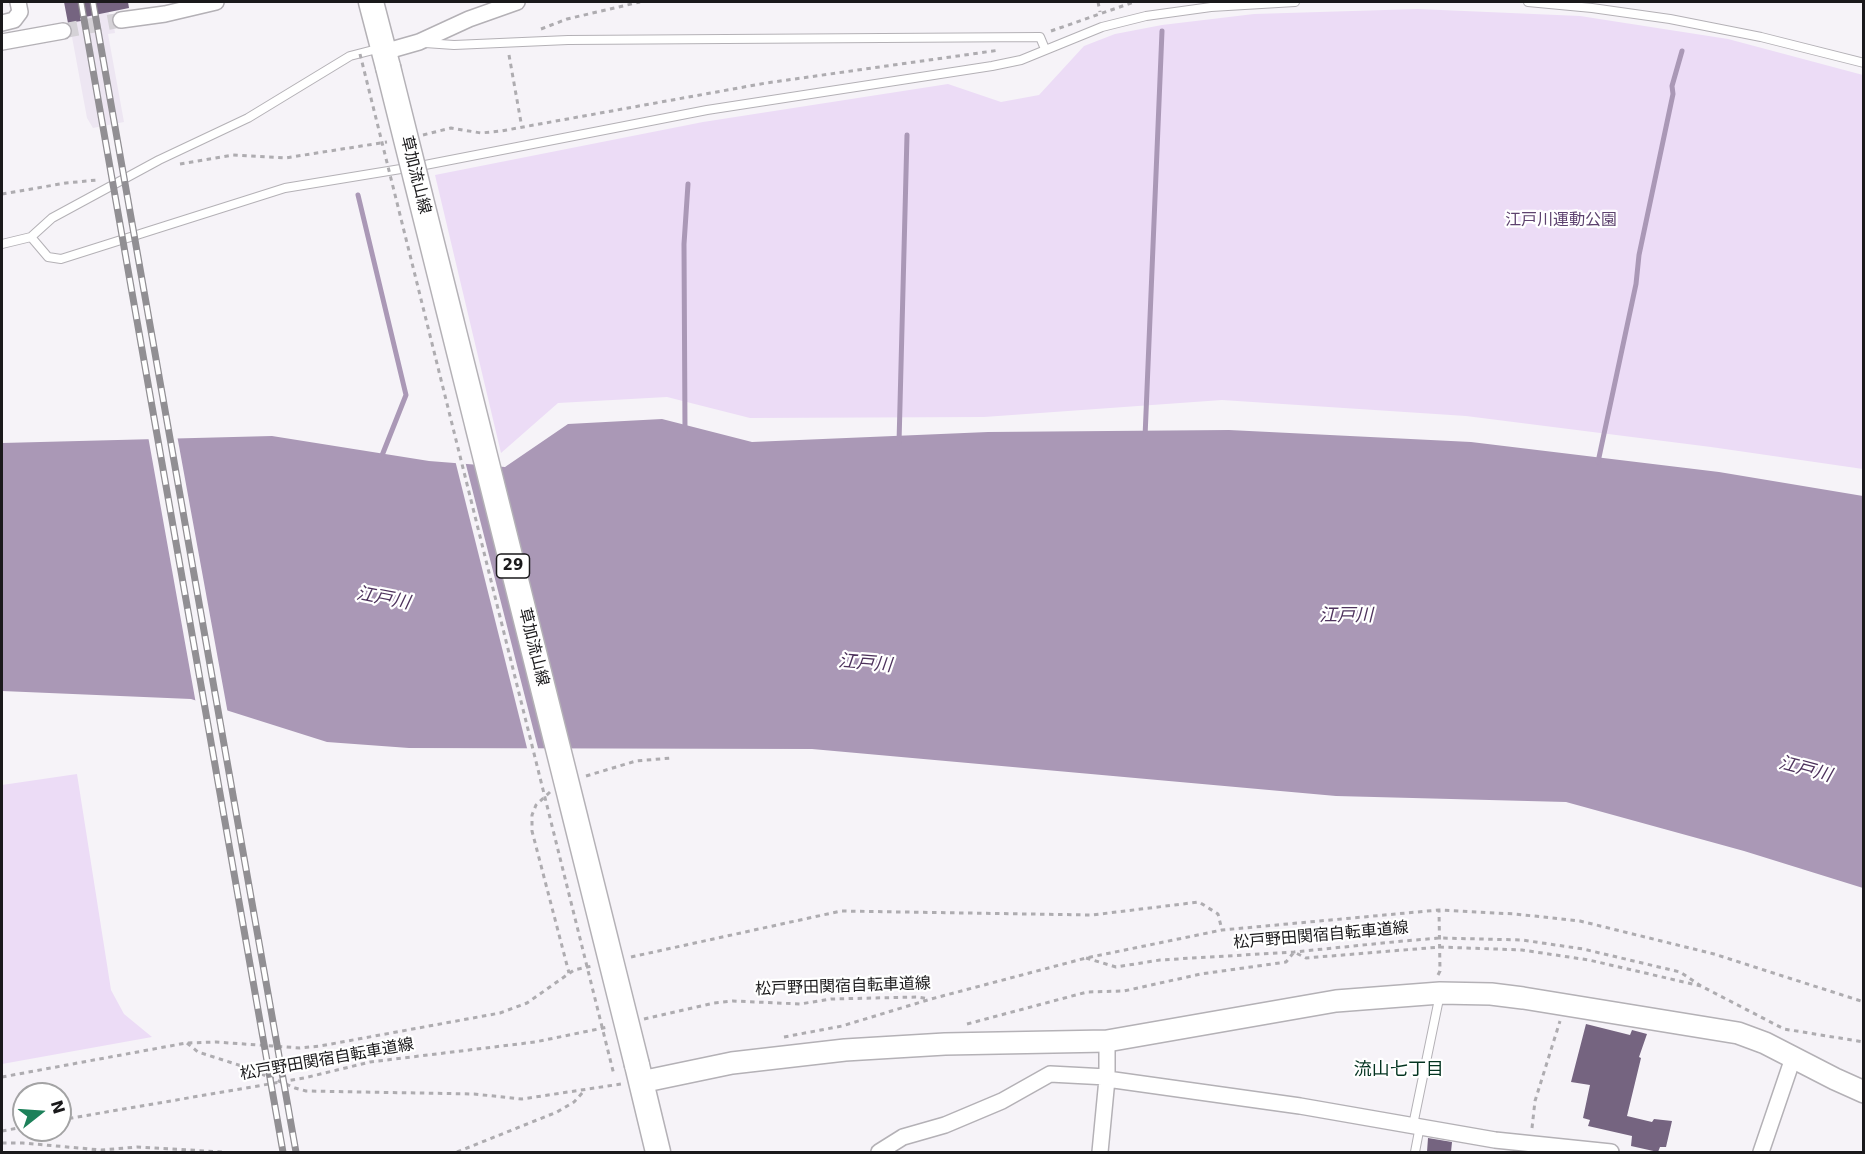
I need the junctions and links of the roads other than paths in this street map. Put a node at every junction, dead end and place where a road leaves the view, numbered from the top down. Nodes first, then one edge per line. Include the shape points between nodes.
1 (18, 2) edge
2 (216, 2) edge
3 (371, 2) edge
4 (518, 2) edge
5 (1295, 2) edge
6 (1527, 2) edge
7 (146, 9) edge
8 (121, 20) tunnel mouth
9 (2, 23) edge
10 (63, 31) tunnel mouth
11 (2, 42) edge
12 (419, 42) junction
13 (1045, 49) junction
14 (379, 55) junction
15 (1863, 63) edge
16 (31, 237) junction
17 (2, 244) edge
18 (1438, 985) junction
19 (1107, 1041) junction
20 (1793, 1058) junction
21 (639, 1074) junction
22 (1107, 1078) junction
23 (1863, 1092) edge
24 (1417, 1125) junction
25 (658, 1152) edge
26 (879, 1152) edge
27 (1100, 1152) edge
28 (1415, 1152) edge
29 (1611, 1152) edge
30 (1761, 1152) edge

1 - 9 street via 20,12 14,20
2 - 7 street
3 - 14 main road, 草加流山線 / 29
4 - 12 street
5 - 13 lane via 1146,16 1102,27
6 - 15 lane via 1670,19
7 - 8 street
10 - 11 street
12 - 13 lane via 454,45 568,40 1040,37
12 - 14 street
13 - 16 lane via 1021,60 992,66 707,111 285,188 61,259 48,257
14 - 16 lane via 350,56 248,118 159,160 52,219
14 - 21 main road, 草加流山線 / 29, bridge
16 - 17 lane
18 - 19 street
18 - 20 street via 1738,1033
18 - 24 lane
19 - 21 street via 845,1050
19 - 22 street
20 - 23 street
20 - 30 street
21 - 25 main road, 草加流山線 / 29
22 - 24 street
22 - 26 street via 1050,1074 1002,1101 945,1125 903,1137
22 - 27 street
24 - 28 lane
24 - 29 street via 1530,1144

